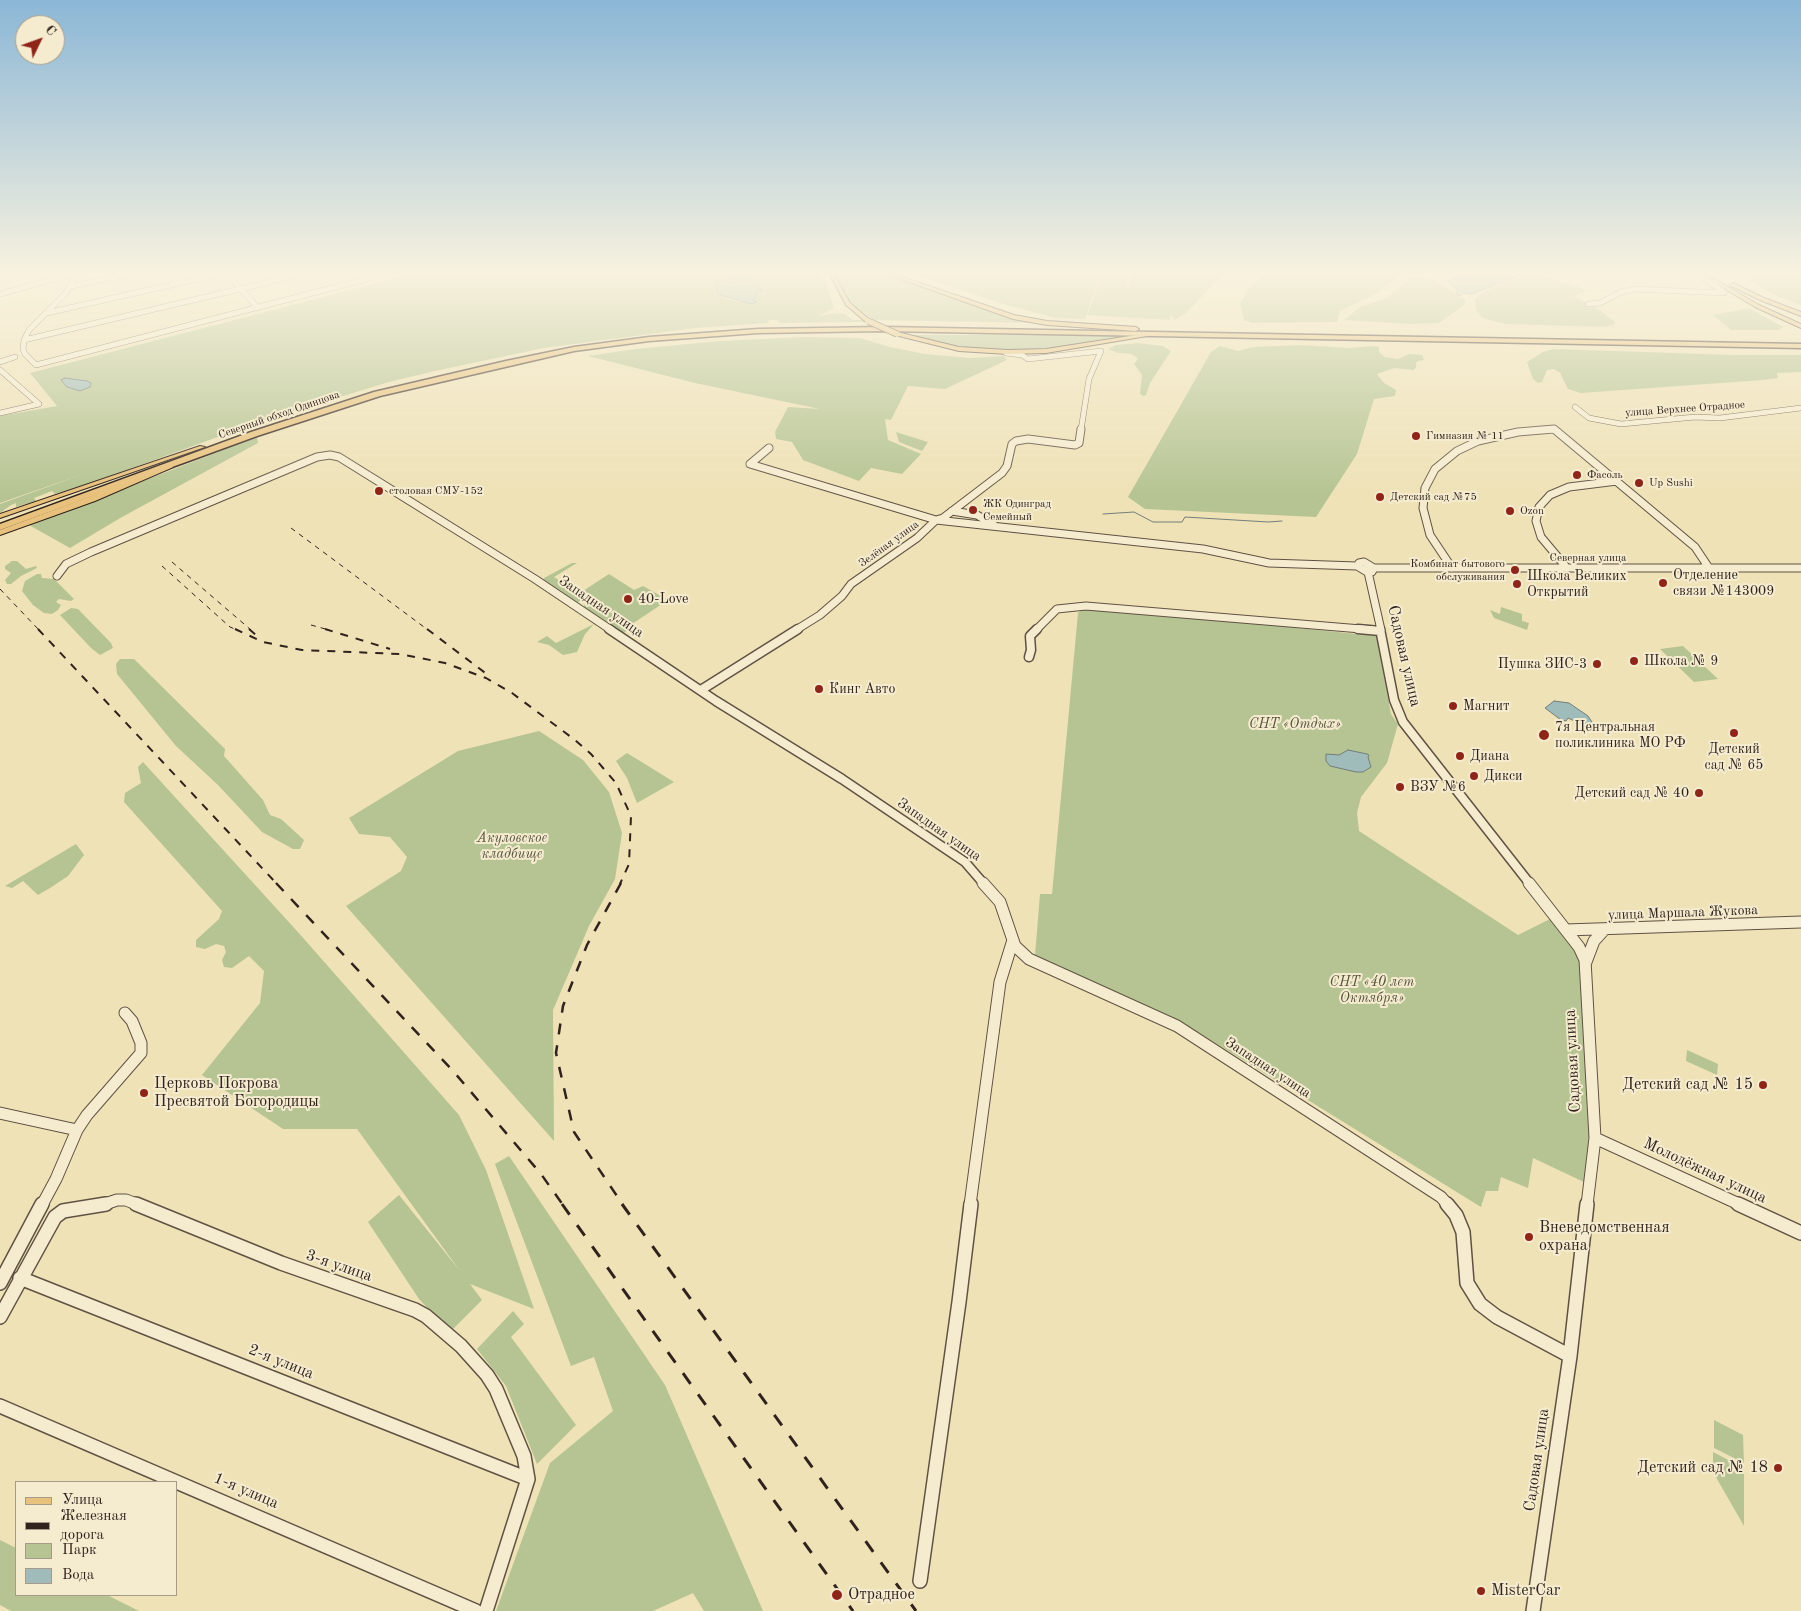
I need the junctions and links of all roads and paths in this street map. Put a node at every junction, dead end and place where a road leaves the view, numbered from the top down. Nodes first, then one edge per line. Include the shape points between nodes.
1 (24, 346) edge
2 (113, 346) edge
3 (569, 346) edge
4 (597, 346) edge
5 (948, 346) edge
6 (1077, 346) edge
7 (1785, 346) edge
8 (1801, 347) edge
9 (989, 351) junction
10 (1046, 351) junction
11 (15, 357) dead end
12 (1027, 358) junction
13 (0, 362) edge
14 (0, 370) edge
15 (1575, 407) dead end
16 (1801, 408) edge
17 (0, 413) edge
18 (769, 448) dead end
19 (205, 450) junction
20 (1617, 481) junction
21 (952, 511) junction
22 (0, 516) edge
23 (17, 519) junction
24 (936, 520) junction
25 (0, 522) edge
26 (0, 527) edge
27 (1004, 528) junction
28 (0, 533) edge
29 (1452, 568) junction
30 (1567, 568) junction
31 (1709, 568) junction
32 (1801, 568) edge
33 (1371, 570) junction
34 (56, 576) dead end
35 (1380, 631) junction
36 (1029, 658) dead end
37 (702, 690) junction
38 (1801, 922) edge
39 (1566, 930) junction
40 (1604, 930) junction
41 (1013, 940) junction
42 (1586, 964) junction
43 (125, 1013) dead end
44 (0, 1113) edge
45 (77, 1130) junction
46 (1595, 1138) junction
47 (1801, 1233) edge
48 (20, 1278) junction
49 (0, 1283) edge
50 (0, 1316) edge
51 (1570, 1356) junction
52 (0, 1406) edge
53 (528, 1479) junction
54 (174, 1481) edge
55 (178, 1483) edge
56 (920, 1581) dead end
57 (476, 1611) edge
58 (486, 1611) edge
59 (1533, 1611) edge

1 - 2 street via 25,354 36,365 41,365
3 - 19 highway, Северный обход Одинцова via 419,378 333,402
4 - 19 highway, Северный обход Одинцова via 413,384
5 - 9 main road, bridge
6 - 10 main road
7 - 8 highway, Северный обход Одинцова
9 - 10 main road
9 - 12 street
10 - 12 street
11 - 13 street
12 - 21 street via 1101,351 1089,379 1079,443 1016,441 1002,473
14 - 17 street via 39,405
15 - 16 street, улица Верхнее Отрадное via 1590,418 1621,424
18 - 24 street, Зелёная улица via 750,464
19 - 23 highway, Северный обход Одинцова
20 - 29 street via 1554,429 1509,434 1463,448 1435,470 1422,503 1430,534
20 - 30 street via 1562,489 1539,507 1536,521 1541,537
20 - 31 street via 1696,547
21 - 24 street
21 - 27 street via 977,515
22 - 23 main road
23 - 25 highway, Северный обход Одинцова
23 - 26 highway, Северный обход Одинцова
23 - 28 main road
24 - 27 street
24 - 37 street, Зелёная улица via 917,538 851,584 820,615
27 - 33 street via 1203,548 1293,566 1357,566 1361,571
29 - 30 street, Северная улица
29 - 33 street, Северная улица
30 - 31 street, Северная улица
31 - 32 street, Северная улица
33 - 35 street, Садовая улица
34 - 37 street, Западная улица via 66,564 100,548 316,457 330,454 339,456 535,579
35 - 36 street via 1086,606 1055,609 1030,636
35 - 39 street, Садовая улица via 1394,700 1403,722
37 - 41 street, Западная улица via 965,862 1000,902
38 - 40 street, улица Маршала Жукова
39 - 40 street, улица Маршала Жукова
39 - 42 street, Садовая улица via 1583,953
40 - 42 street via 1594,941
41 - 51 street, Западная улица via 1029,959 1178,1026 1441,1198 1456,1215 1463,1232 1467,1283 1480,1304 1497,1317
41 - 56 street via 1000,982
42 - 46 street, Садовая улица
43 - 45 street via 141,1043 141,1053
44 - 45 street
45 - 49 street via 56,1179
46 - 47 street, Молодёжная улица
46 - 51 street, Садовая улица
48 - 50 street
48 - 53 street, 2-я улица
48 - 53 street, 3-я улица via 55,1216 75,1208 126,1200 281,1263 421,1313 461,1346 487,1374 524,1456
51 - 59 street, Садовая улица
52 - 54 street, 1-я улица
53 - 58 street
55 - 57 street, 1-я улица

